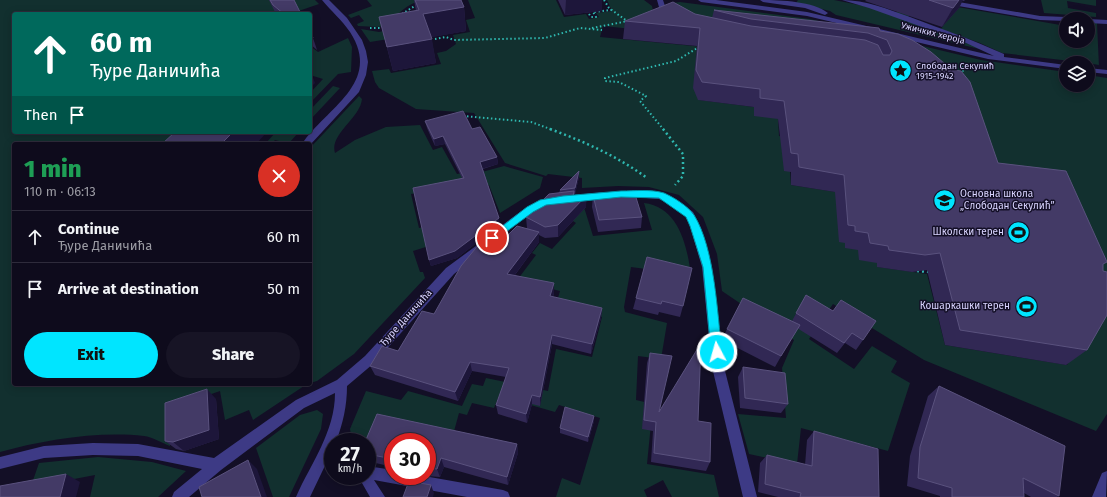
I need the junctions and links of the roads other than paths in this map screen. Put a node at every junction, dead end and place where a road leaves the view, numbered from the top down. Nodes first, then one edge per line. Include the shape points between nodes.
1 (325, 0) edge
2 (660, 0) edge
3 (701, 0) edge
4 (763, 0) edge
5 (845, 0) edge
6 (935, 0) edge
7 (829, 19) junction
8 (1059, 19) edge
9 (681, 21) edge
10 (1095, 21) edge
11 (1107, 22) edge
12 (1006, 59) junction
13 (1059, 66) edge
14 (1095, 71) edge
15 (1107, 72) edge
16 (308, 142) edge
17 (340, 384) junction
18 (335, 433) edge
19 (324, 458) edge
20 (0, 463) edge
21 (216, 465) junction
22 (376, 474) edge
23 (1107, 478) edge
24 (370, 485) edge
25 (179, 497) edge
26 (303, 497) edge
27 (378, 497) edge
28 (503, 497) edge
29 (750, 497) edge
30 (1099, 497) edge

1 - 16 street via 351,27 362,44 361,82
2 - 9 street via 665,12
3 - 7 street, Ужичких хероја
4 - 7 street via 813,8 826,13
5 - 12 street via 871,6 967,40
6 - 8 street via 1040,18
7 - 12 street, Ужичких хероја
10 - 11 street
12 - 13 street, Ужичких хероја
14 - 15 street
17 - 18 street via 342,400
17 - 21 street, Ђуре Даничића via 300,404
17 - 29 street, Ђуре Даничића via 369,360 450,271 530,209 544,202 563,199 621,194 662,196 690,215 707,267 718,367
19 - 26 street
20 - 21 street via 44,452 93,449 138,450
21 - 25 street, Ђуре Даничића
22 - 28 street
23 - 30 street
24 - 27 street

